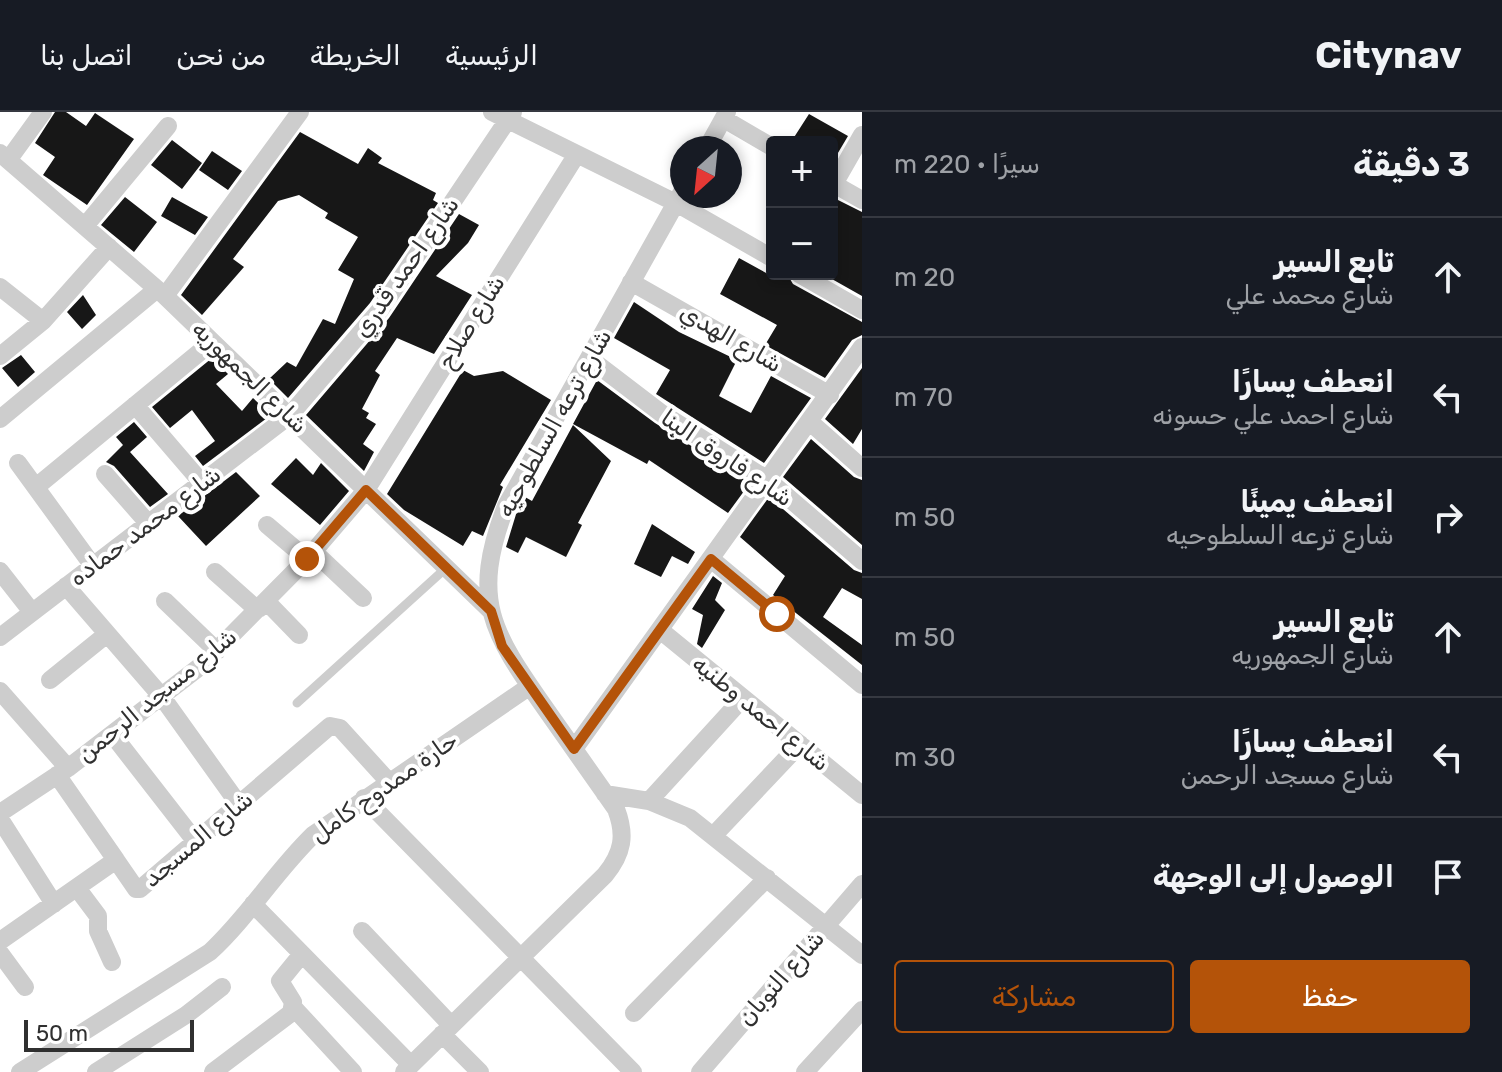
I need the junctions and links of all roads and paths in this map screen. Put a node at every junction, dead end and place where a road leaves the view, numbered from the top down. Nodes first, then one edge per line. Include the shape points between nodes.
1 (43, 112) edge
2 (300, 112) edge
3 (504, 115) edge
4 (725, 115) edge
5 (168, 126) dead end
6 (862, 135) edge
7 (714, 136) edge
8 (766, 143) edge
9 (577, 154) junction
10 (4, 156) edge
11 (838, 176) edge
12 (838, 187) edge
13 (670, 193) edge
14 (862, 200) edge
15 (673, 208) edge
16 (696, 208) edge
17 (85, 226) junction
18 (109, 247) junction
19 (766, 254) edge
20 (810, 280) edge
21 (631, 282) junction
22 (0, 287) edge
23 (161, 293) junction
24 (862, 310) edge
25 (43, 321) junction
26 (212, 342) junction
27 (862, 347) edge
28 (0, 355) edge
29 (589, 358) junction
30 (830, 395) junction
31 (135, 405) junction
32 (290, 415) junction
33 (0, 419) edge
34 (810, 422) junction
35 (18, 463) dead end
36 (862, 468) edge
37 (105, 474) dead end
38 (768, 480) junction
39 (202, 483) junction
40 (36, 487) junction
41 (366, 490) junction
42 (148, 523) junction
43 (267, 525) dead end
44 (310, 555) junction
45 (711, 559) junction
46 (862, 561) edge
47 (93, 566) junction
48 (446, 568) junction
49 (0, 571) edge
50 (215, 572) dead end
51 (66, 586) junction
52 (363, 598) dead end
53 (165, 601) dead end
54 (263, 604) junction
55 (491, 611) junction
56 (32, 612) junction
57 (660, 630) junction
58 (107, 634) junction
59 (299, 635) dead end
60 (0, 637) edge
61 (217, 651) junction
62 (50, 680) dead end
63 (862, 685) edge
64 (530, 686) junction
65 (0, 691) edge
66 (162, 697) junction
67 (743, 698) junction
68 (297, 703) dead end
69 (112, 734) junction
70 (800, 744) junction
71 (574, 749) junction
72 (63, 771) junction
73 (389, 782) junction
74 (605, 794) junction
75 (862, 795) edge
76 (364, 798) junction
77 (649, 801) junction
78 (240, 806) junction
79 (0, 813) edge
80 (0, 819) edge
81 (713, 836) junction
82 (196, 842) junction
83 (116, 860) junction
84 (767, 878) junction
85 (862, 884) edge
86 (77, 888) junction
87 (54, 904) junction
88 (253, 904) junction
89 (827, 926) junction
90 (362, 931) dead end
91 (1, 942) edge
92 (302, 954) junction
93 (862, 955) edge
94 (520, 957) junction
95 (112, 962) dead end
96 (25, 987) dead end
97 (222, 987) dead end
98 (294, 1008) junction
99 (862, 1010) edge
100 (634, 1013) dead end
101 (447, 1030) junction
102 (407, 1069) edge
103 (20, 1072) edge
104 (96, 1072) edge
105 (213, 1072) edge
106 (353, 1072) edge
107 (480, 1072) edge
108 (633, 1072) edge
109 (700, 1072) edge
110 (805, 1072) edge

1 - 10 street
2 - 23 street
3 - 9 street
3 - 32 street, شارع احمد قدري via 380,310
4 - 7 street
4 - 8 street
5 - 17 street
6 - 11 street
9 - 13 street
9 - 41 street, شارع صلاح
10 - 17 street, شارع الجمهوريه
12 - 14 street
15 - 21 street, شارع ترعه السلطوحيه
16 - 19 street
17 - 18 street, شارع الجمهوريه
18 - 23 street, شارع الجمهوريه
18 - 25 street
20 - 24 street
21 - 29 street, شارع ترعه السلطوحيه
21 - 30 street, شارع الهدي
22 - 25 street
23 - 26 street, شارع الجمهوريه
23 - 33 street
25 - 28 street
26 - 31 street
26 - 32 street, شارع الجمهوريه
27 - 30 street
29 - 38 street, شارع فاروق البنا via 661,413
29 - 55 street, شارع ترعه السلطوحيه via 493,539
30 - 34 street
31 - 39 street
31 - 40 street
32 - 39 street, شارع محمد حماده
32 - 41 street, شارع الجمهوريه
34 - 36 street
34 - 38 street
35 - 40 street
37 - 42 street
38 - 45 street
38 - 46 street, شارع فاروق البنا
39 - 42 street, شارع محمد حماده
40 - 47 street
41 - 44 street, شارع مسجد الرحمن
41 - 48 street, شارع الجمهوريه
42 - 47 street, شارع محمد حماده
43 - 44 street
44 - 52 street
44 - 54 street, شارع مسجد الرحمن
45 - 57 street
45 - 63 street
47 - 51 street, شارع محمد حماده
48 - 55 street, شارع الجمهوريه
48 - 68 lane
49 - 56 street
50 - 54 street via 252,605
51 - 56 street, شارع محمد حماده
51 - 58 street
53 - 61 street
54 - 59 street
54 - 61 street, شارع مسجد الرحمن
55 - 64 street, شارع ترعه السلطوحيه via 502,646
56 - 60 street, شارع محمد حماده
57 - 67 street, شارع احمد وطنيه
57 - 71 street
58 - 62 street
58 - 66 street
61 - 66 street, شارع مسجد الرحمن
64 - 71 street, شارع ترعه السلطوحيه
64 - 73 street, حارة ممدوح كامل
65 - 72 street
66 - 69 street, شارع مسجد الرحمن
66 - 78 street
67 - 70 street, شارع احمد وطنيه
67 - 77 street
69 - 72 street, شارع مسجد الرحمن
69 - 82 street
70 - 75 street, شارع احمد وطنيه
70 - 81 street
71 - 74 street, شارع ترعه السلطوحيه
72 - 79 street, شارع مسجد الرحمن
72 - 83 street
73 - 76 street, حارة ممدوح كامل
73 - 78 street, شارع المسجد via 333,725
74 - 77 street
74 - 94 street, شارع ترعه السلطوحيه via 622,826 616,861
76 - 88 street, حارة ممدوح كامل via 313,835
76 - 94 street
77 - 81 street via 690,818
78 - 82 street, شارع المسجد
80 - 87 street
81 - 84 street
82 - 83 street, شارع المسجد via 139,890
83 - 86 street, شارع المسجد
84 - 89 street
84 - 100 street
85 - 89 street, شارع النوبان
86 - 87 street, شارع المسجد
86 - 95 street via 98,916 98,931
87 - 91 street, شارع المسجد
88 - 92 street
88 - 103 street, حارة ممدوح كامل via 210,952
89 - 93 street
89 - 109 street, شارع النوبان
90 - 101 street
91 - 96 street
92 - 98 street via 280,981
92 - 102 street
94 - 101 street, شارع ترعه السلطوحيه
94 - 108 street
97 - 104 street
98 - 105 street
98 - 106 street
99 - 110 street
101 - 102 street, شارع ترعه السلطوحيه
101 - 107 street

